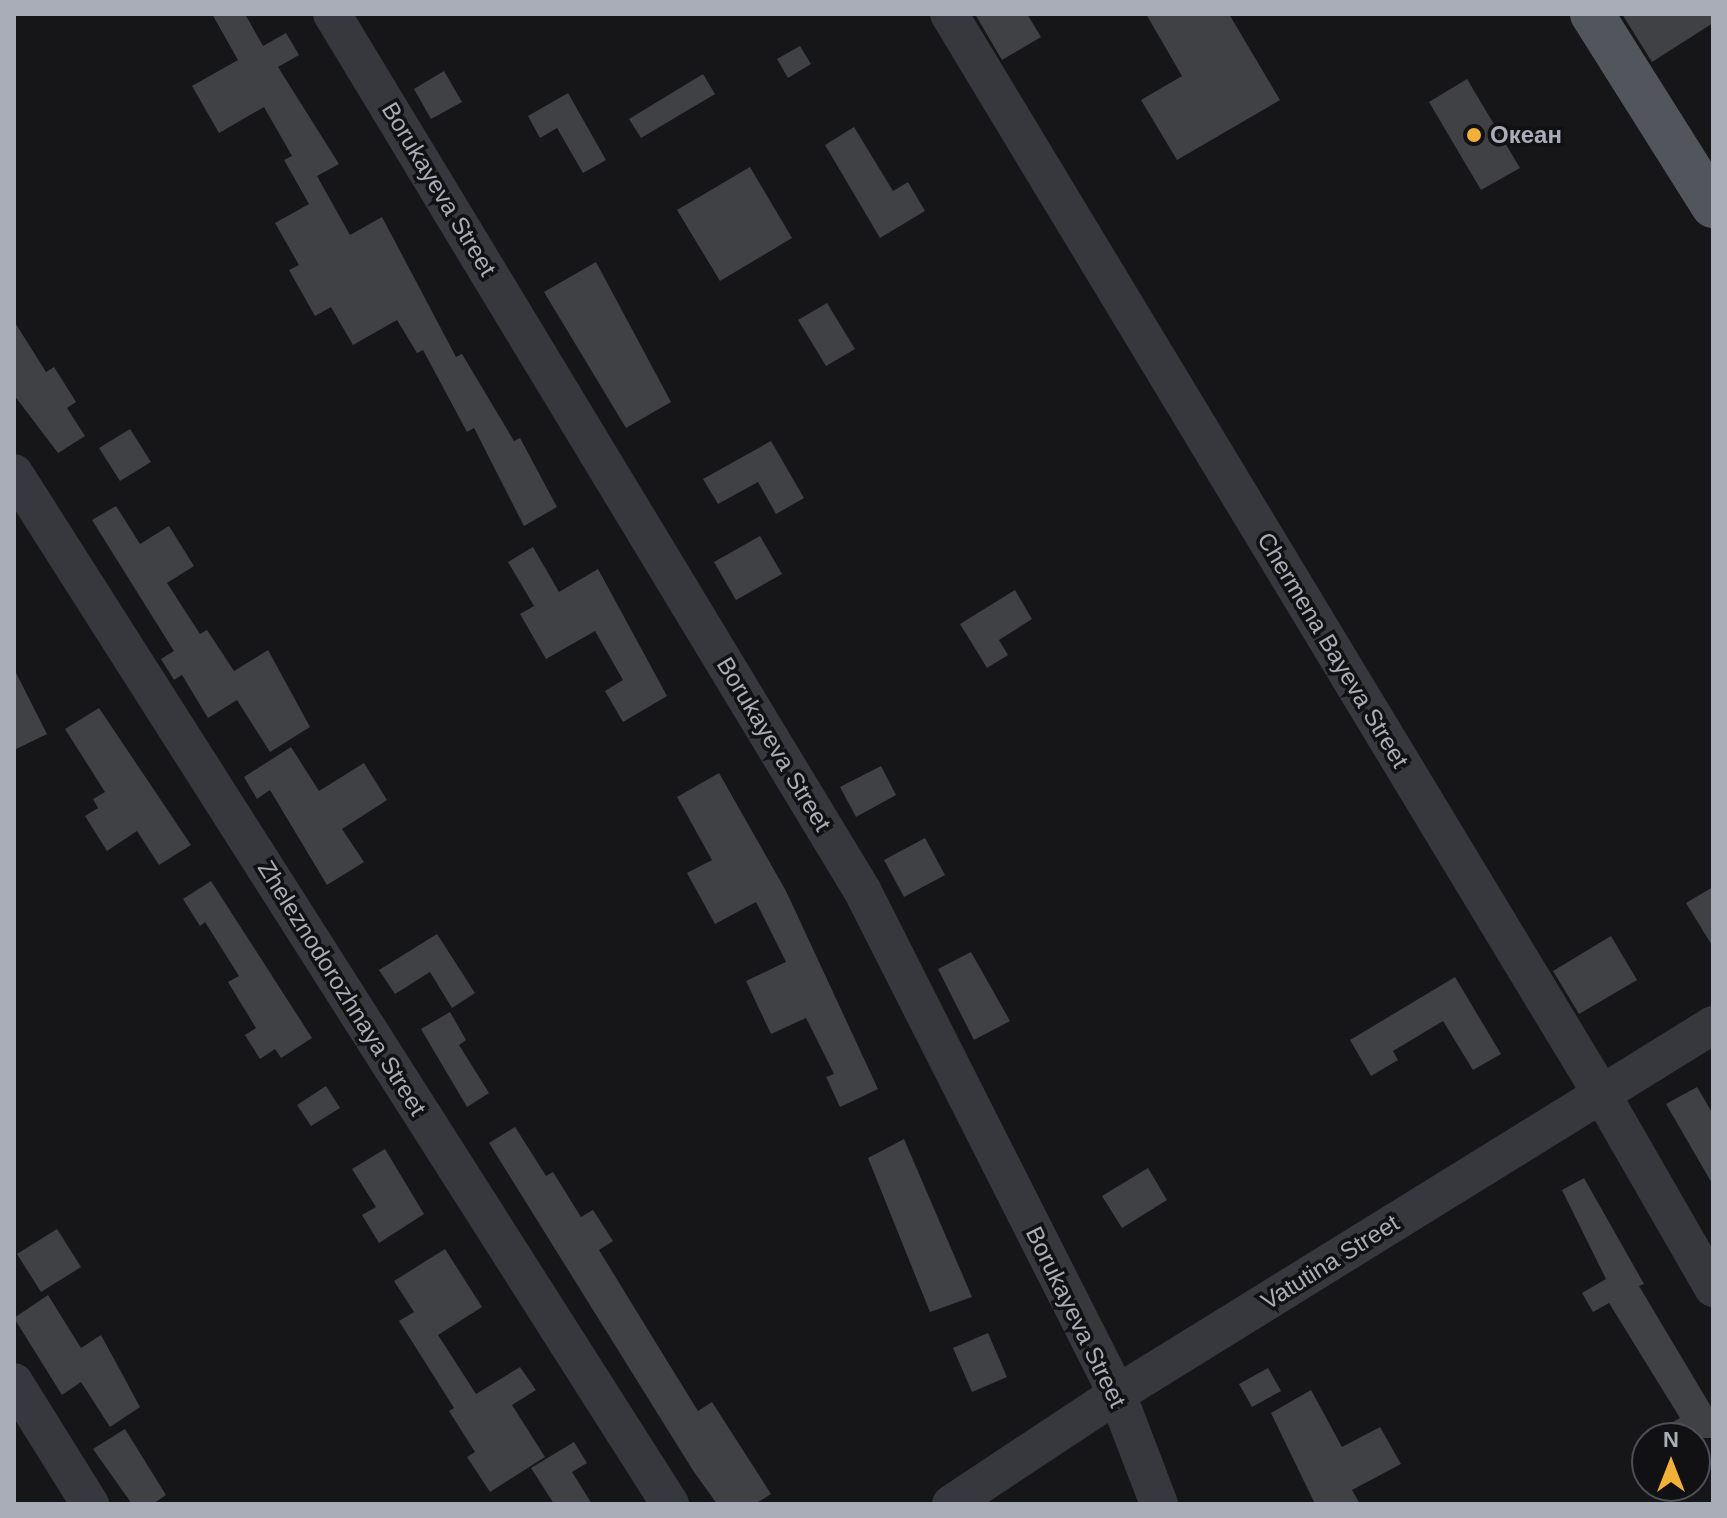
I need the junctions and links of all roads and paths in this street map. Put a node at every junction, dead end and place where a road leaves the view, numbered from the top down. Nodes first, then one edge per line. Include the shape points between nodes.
1 (332, 14) edge
2 (949, 14) edge
3 (1592, 14) edge
4 (1713, 206) edge
5 (14, 473) edge
6 (1713, 1025) edge
7 (1601, 1093) junction
8 (1713, 1288) edge
9 (14, 1382) edge
10 (1117, 1394) junction
11 (90, 1504) edge
12 (670, 1504) edge
13 (951, 1504) edge
14 (1159, 1504) edge

1 - 10 street, Borukayeva Street via 862,890
2 - 7 street, Chermena Bayeva Street
3 - 4 main road
5 - 12 street, Zheleznodorozhnaya Street
6 - 7 street, Vatutina Street
7 - 8 street, Chermena Bayeva Street
7 - 10 street, Vatutina Street
9 - 11 street
10 - 13 street, Vatutina Street
10 - 14 street, Borukayeva Street

